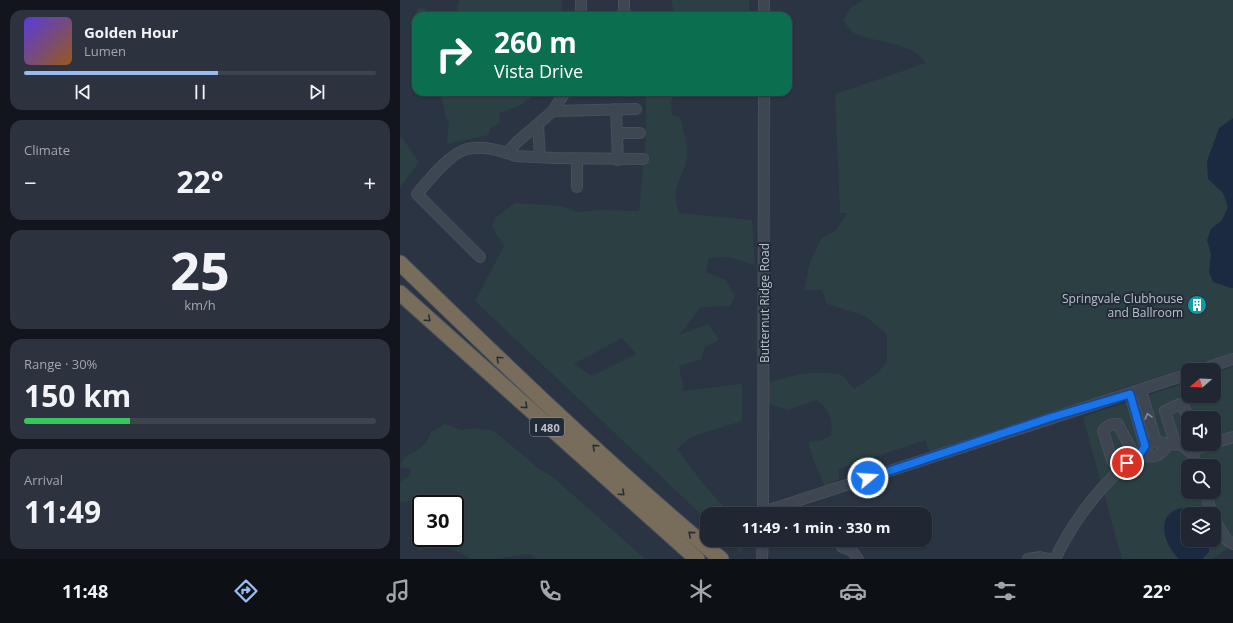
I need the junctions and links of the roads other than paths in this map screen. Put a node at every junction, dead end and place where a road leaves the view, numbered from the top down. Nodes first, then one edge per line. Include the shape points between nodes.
1 (581, 0) edge
2 (624, 0) edge
3 (764, 0) edge
4 (581, 12) edge
5 (624, 12) edge
6 (764, 12) edge
7 (562, 96) edge
8 (764, 96) edge
9 (636, 109) dead end
10 (616, 110) junction
11 (552, 111) junction
12 (538, 125) junction
13 (617, 133) junction
14 (640, 133) dead end
15 (506, 153) junction
16 (540, 157) junction
17 (577, 159) junction
18 (643, 159) dead end
19 (618, 160) junction
20 (576, 187) dead end
21 (480, 257) dead end
22 (400, 263) edge
23 (400, 293) edge
24 (1233, 359) edge
25 (1221, 363) edge
26 (1181, 377) edge
27 (1141, 391) junction
28 (1130, 394) junction
29 (1185, 411) edge
30 (1233, 437) edge
31 (1156, 441) junction
32 (1221, 441) edge
33 (1171, 444) junction
34 (1181, 445) edge
35 (1140, 452) junction
36 (1120, 470) junction
37 (763, 507) edge
38 (781, 507) edge
39 (1221, 531) edge
40 (1233, 544) edge
41 (762, 547) edge
42 (842, 547) dead end
43 (697, 559) edge
44 (721, 559) edge
45 (762, 559) edge
46 (858, 559) edge
47 (1028, 559) edge
48 (1048, 559) edge
49 (1055, 559) edge

1 - 4 street
2 - 5 street
3 - 6 street
7 - 11 street
8 - 37 street, Butternut Ridge Road
9 - 10 street
10 - 11 street
10 - 13 street
11 - 12 street
12 - 15 street
12 - 16 street
13 - 14 street
13 - 19 street
15 - 16 street
15 - 21 street via 494,149 467,149 459,152 434,174 417,194
16 - 17 street
17 - 19 street
17 - 20 street
18 - 19 street
44 -> 22 highway, I 480 via 565,420
23 -> 43 highway, I 480
24 - 25 street
26 - 27 street
27 - 28 street
31 -> 27 street
28 - 35 street
28 - 38 street
29 - 33 street via 1180,404 1165,411
30 - 32 street
31 - 33 street
31 - 35 street
33 - 34 street
33 - 35 street via 1156,457 1150,458
35 - 36 street
35 - 36 street via 1118,424 1105,427 1102,431
36 - 49 street via 1080,516 1065,537
39 - 40 street
41 - 45 street
42 - 46 street via 852,551
47 - 48 street

